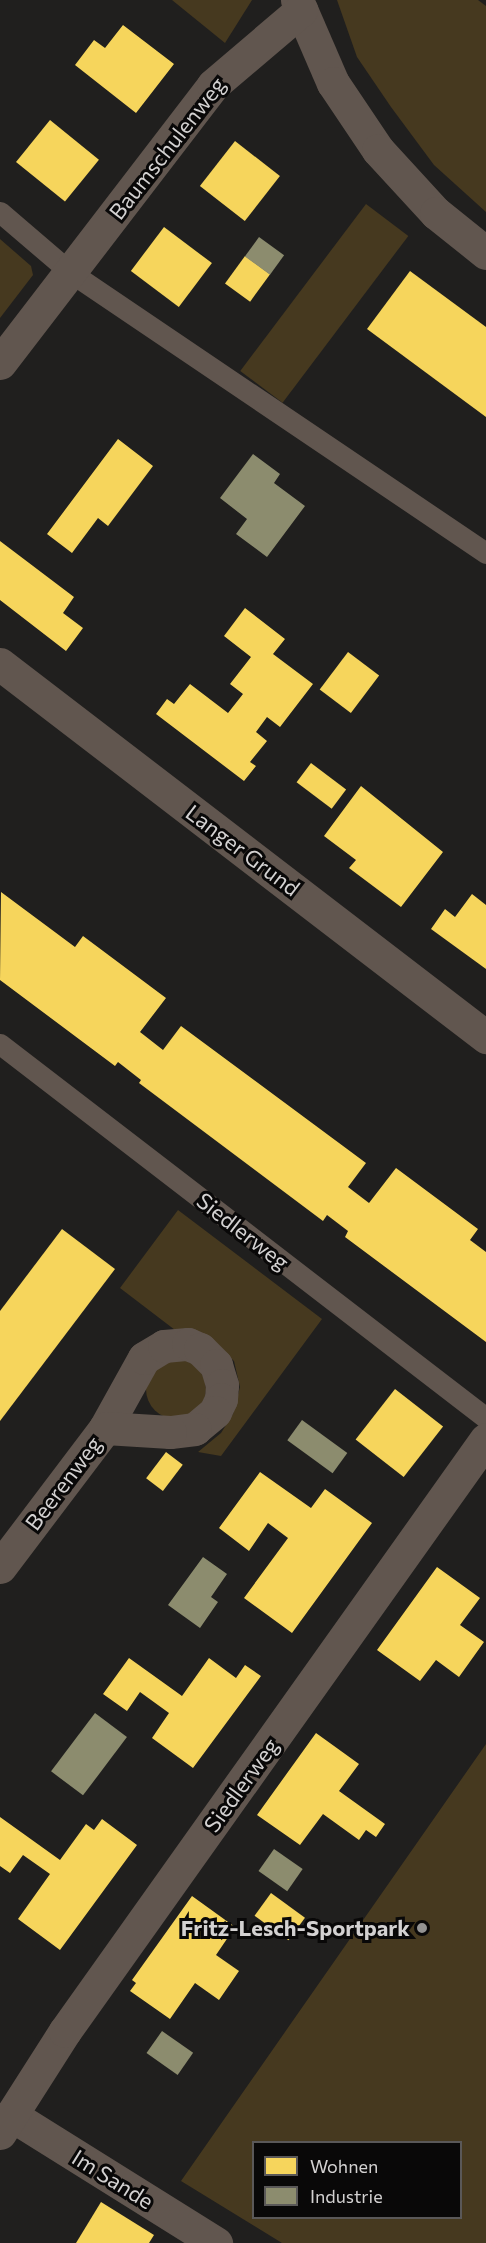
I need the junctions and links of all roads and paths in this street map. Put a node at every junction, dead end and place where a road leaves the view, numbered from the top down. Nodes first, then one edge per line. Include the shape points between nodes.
1 (299, 5) edge
2 (0, 212) edge
3 (486, 253) edge
4 (70, 272) junction
5 (0, 363) edge
6 (486, 553) edge
7 (0, 664) edge
8 (486, 1037) edge
9 (0, 1044) edge
10 (486, 1418) edge
11 (105, 1428) dead end
12 (486, 1440) edge
13 (0, 1567) edge
14 (5, 2124) edge
15 (216, 2243) edge

1 - 3 street, Baumschulenweg via 333,83 378,150 436,213
1 - 4 street, Baumschulenweg via 213,85
2 - 4 lane
4 - 5 street
4 - 6 lane
7 - 8 street, Langer Grund
9 - 10 lane, Siedlerweg
11 - 13 street, Beerenweg
12 - 14 street, Siedlerweg via 65,2031
14 - 15 street, Im Sande

